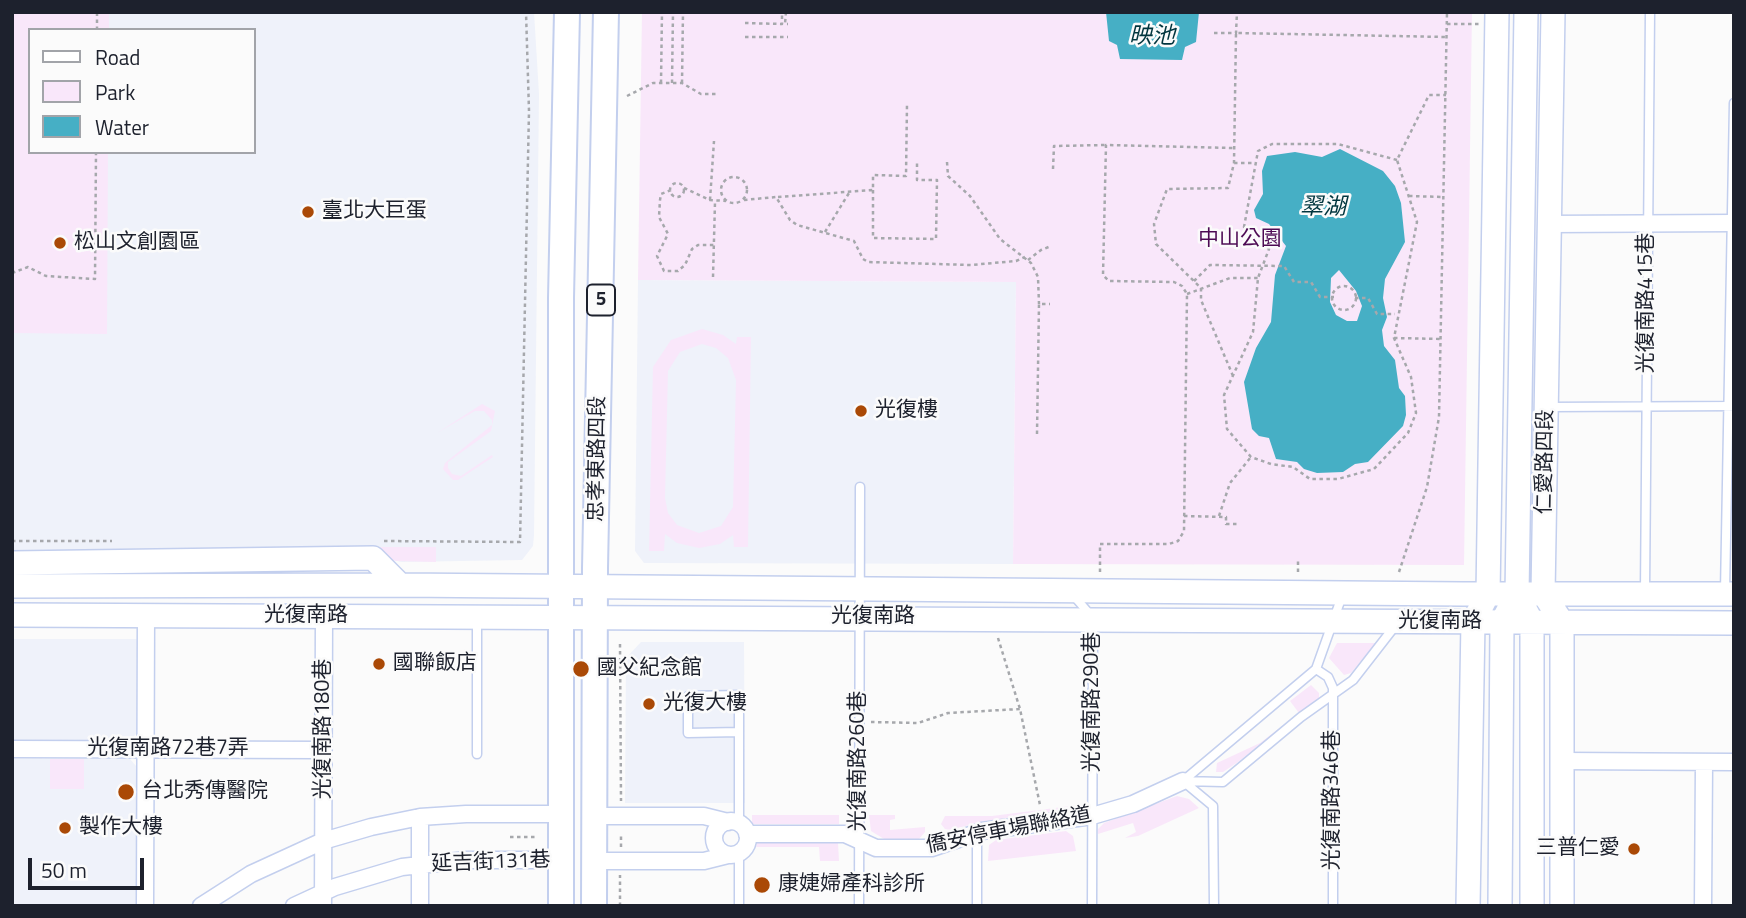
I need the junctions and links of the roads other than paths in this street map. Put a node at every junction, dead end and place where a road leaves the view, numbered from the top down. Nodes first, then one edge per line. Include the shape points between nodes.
1 (567, 12) edge
2 (606, 12) edge
3 (1526, 12) edge
4 (1553, 12) edge
5 (1650, 12) edge
6 (1490, 18) edge
7 (1734, 103) edge
8 (1733, 223) edge
9 (1550, 224) junction
10 (1647, 224) junction
11 (1731, 406) edge
12 (1547, 407) junction
13 (1646, 407) junction
14 (860, 488) dead end
15 (12, 563) edge
16 (400, 585) junction
17 (12, 586) edge
18 (561, 587) junction
19 (595, 588) junction
20 (859, 590) junction
21 (1070, 591) junction
22 (1543, 593) junction
23 (1645, 593) junction
24 (1343, 594) junction
25 (1488, 594) junction
26 (1517, 594) junction
27 (1729, 594) edge
28 (12, 615) edge
29 (146, 615) junction
30 (324, 616) junction
31 (477, 617) junction
32 (561, 617) junction
33 (595, 617) junction
34 (859, 617) junction
35 (1093, 618) junction
36 (1334, 622) junction
37 (1399, 622) junction
38 (1473, 622) junction
39 (1502, 622) junction
40 (1532, 622) junction
41 (1562, 622) junction
42 (1734, 623) edge
43 (1316, 669) junction
44 (1333, 694) junction
45 (739, 732) junction
46 (12, 748) edge
47 (146, 749) junction
48 (323, 750) junction
49 (477, 754) dead end
50 (1562, 761) junction
51 (1734, 762) edge
52 (1704, 764) junction
53 (1183, 781) junction
54 (561, 814) junction
55 (594, 816) junction
56 (1092, 816) junction
57 (420, 817) junction
58 (738, 826) junction
59 (977, 833) junction
60 (859, 840) junction
61 (323, 841) junction
62 (734, 854) junction
63 (561, 860) junction
64 (594, 861) junction
65 (420, 865) junction
66 (323, 899) edge
67 (145, 906) edge
68 (201, 906) edge
69 (294, 906) edge
70 (420, 906) edge
71 (561, 906) edge
72 (594, 906) edge
73 (739, 906) edge
74 (859, 906) edge
75 (977, 906) edge
76 (1092, 906) edge
77 (1214, 906) edge
78 (1333, 906) edge
79 (1468, 906) edge
80 (1500, 906) edge
81 (1532, 906) edge
82 (1562, 906) edge
83 (1703, 906) edge

1 - 18 main road, 忠孝東路四段 / 5
2 - 19 main road, 忠孝東路四段 / 5
3 - 26 main road, 仁愛路四段
4 - 9 main road, 仁愛路四段
5 - 10 lane, 光復南路415巷
6 - 25 main road
7 - 8 lane
8 - 10 street
8 - 11 lane
9 - 10 street
9 - 12 main road, 仁愛路四段
10 - 13 lane, 光復南路415巷
11 - 13 lane
11 - 27 lane
12 - 13 lane
12 - 22 main road, 仁愛路四段
13 - 23 lane, 光復南路415巷
14 - 20 lane, 光復南路260巷
15 - 16 main road via 373,558
16 - 17 main road, 光復南路
16 - 18 main road, 光復南路
18 - 19 main road, 光復南路
18 - 32 main road, 忠孝東路四段 / 5
19 - 20 main road, 光復南路
19 - 33 main road, 忠孝東路四段 / 5
20 - 21 main road, 光復南路
20 - 34 lane, 光復南路260巷
21 - 24 main road, 光復南路
21 - 35 lane, 光復南路290巷
22 - 23 main road, 光復南路
22 - 26 main road, 光復南路
22 - 41 main road
23 - 27 main road, 光復南路
24 - 25 main road, 光復南路
24 - 36 lane, 僑安停車場聯絡道
25 - 26 main road, 光復南路
25 - 38 main road
26 - 39 main road, 仁愛路四段
26 - 40 main road, 仁愛路四段
28 - 29 main road, 光復南路
29 - 30 main road, 光復南路
29 - 47 street
30 - 31 main road, 光復南路
30 - 48 street, 光復南路180巷
31 - 32 main road, 光復南路
31 - 49 lane
32 - 33 main road, 光復南路
32 - 54 main road, 忠孝東路四段 / 5
33 - 34 main road, 光復南路
33 - 55 main road, 忠孝東路四段 / 5
34 - 35 main road, 光復南路
34 - 60 lane, 光復南路260巷
35 - 36 main road, 光復南路
35 - 56 lane, 光復南路290巷
36 - 37 main road, 光復南路
36 - 43 lane, 僑安停車場聯絡道
37 - 38 main road, 光復南路
37 - 44 lane, 僑安停車場聯絡道 via 1353,680
38 - 39 main road, 光復南路
38 - 79 main road
39 - 40 main road, 光復南路
39 - 80 main road, 仁愛路四段
40 - 41 main road, 光復南路
40 - 81 main road, 仁愛路四段
41 - 42 main road, 光復南路
41 - 50 main road
43 - 44 lane via 1328,677
43 - 53 lane, 僑安停車場聯絡道
44 - 53 lane, 僑安停車場聯絡道 via 1223,782
44 - 78 lane, 光復南路346巷
45 - 45 lane via 739,695 688,696 688,733
45 - 58 lane
46 - 47 street, 光復南路72巷7弄
47 - 48 street, 光復南路72巷7弄
47 - 67 street
48 - 61 street, 光復南路180巷
50 - 52 street
50 - 82 main road
51 - 52 street
52 - 83 street
53 - 56 street, 僑安停車場聯絡道 via 1133,804
53 - 77 lane via 1213,806
54 - 57 street
54 - 63 main road, 忠孝東路四段 / 5
55 - 58 street, 僑安停車場聯絡道 via 704,816
55 - 64 main road, 忠孝東路四段 / 5
56 - 59 street, 僑安停車場聯絡道
56 - 76 lane, 光復南路290巷
57 - 61 street
57 - 65 street, 延吉街131巷
58 - 60 street, 僑安停車場聯絡道 via 845,834
58 - 62 street via 747,844
58 - 62 street via 718,827 714,838 718,849
59 - 60 street, 僑安停車場聯絡道 via 932,848 876,848
59 - 75 lane
60 - 74 lane, 光復南路260巷
61 - 66 street
61 - 68 street via 251,874
62 - 64 street via 704,860
62 - 73 lane
63 - 65 street, 延吉街131巷
63 - 71 main road, 忠孝東路四段 / 5
64 - 72 main road, 忠孝東路四段 / 5
65 - 66 street, 延吉街131巷 via 402,867
65 - 70 street
66 - 69 street, 延吉街131巷

